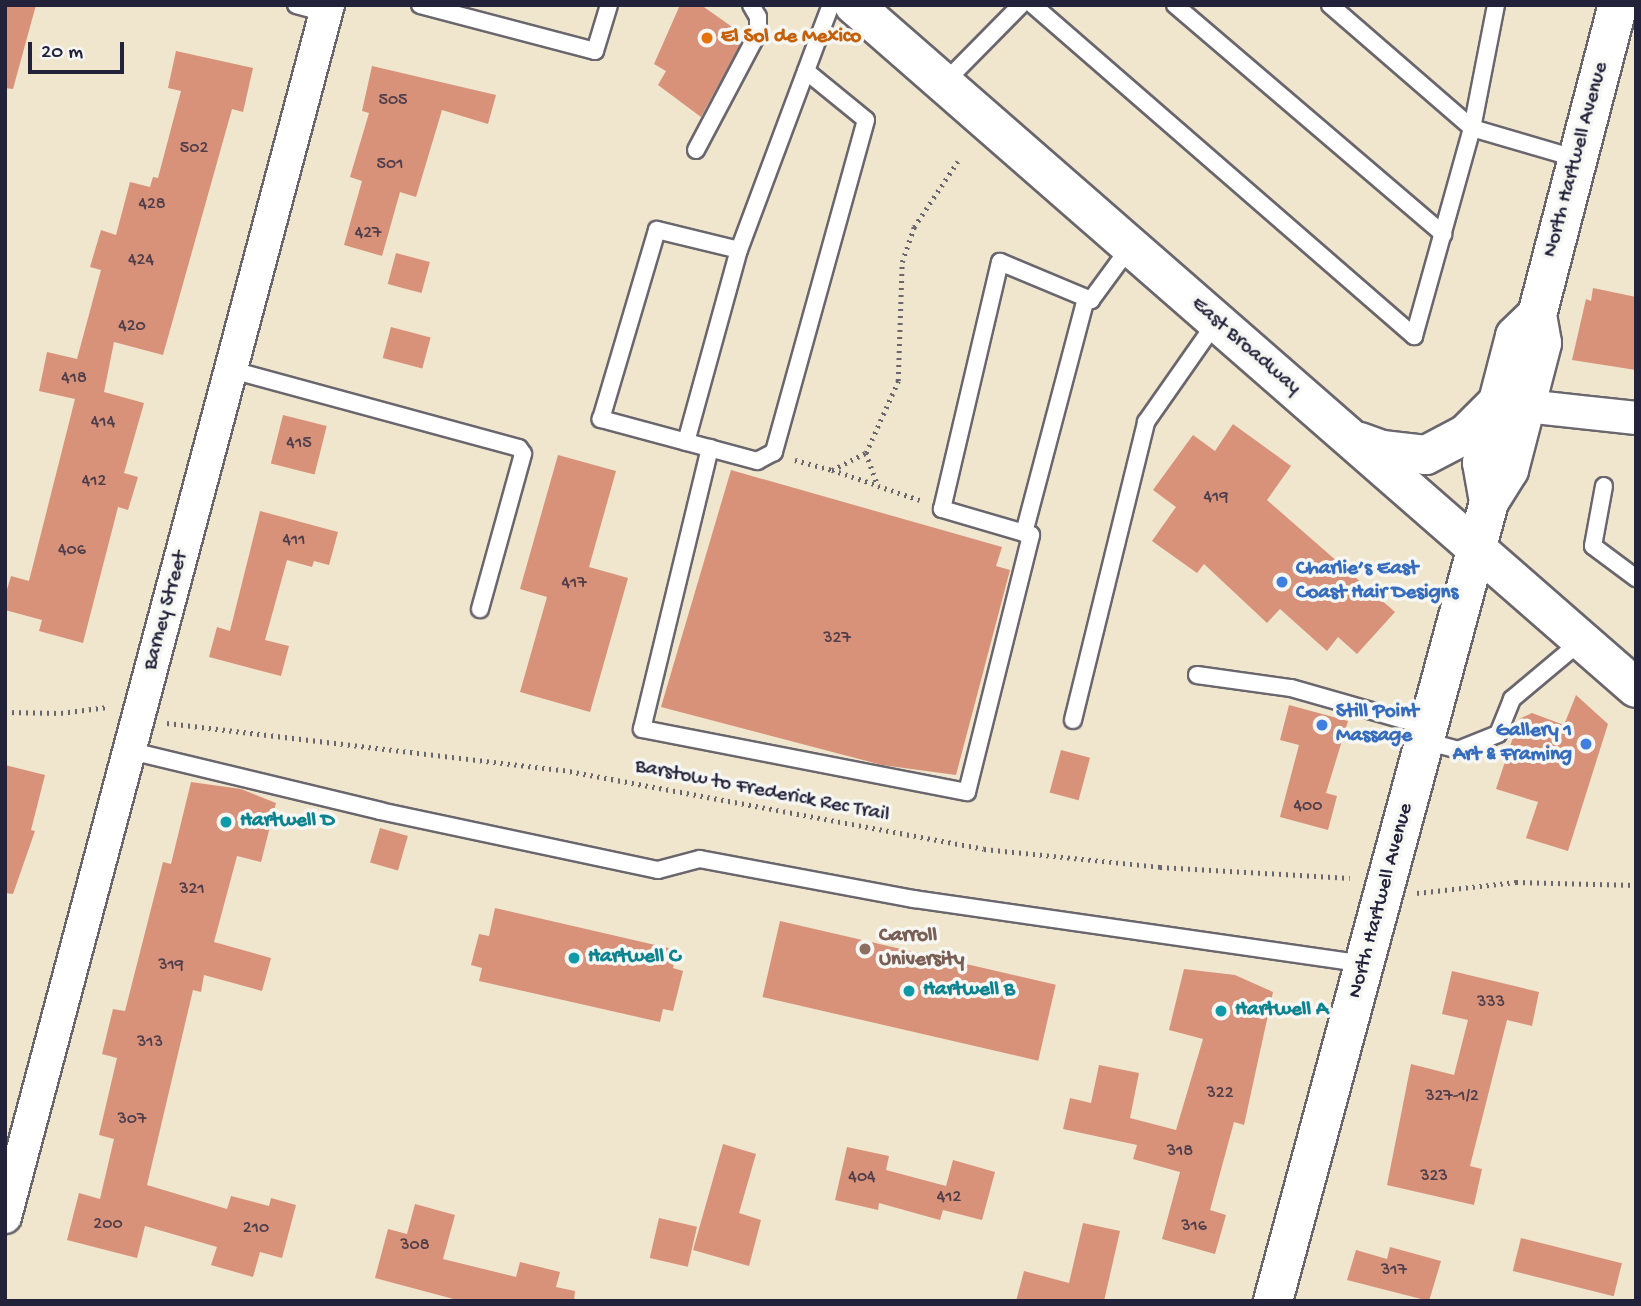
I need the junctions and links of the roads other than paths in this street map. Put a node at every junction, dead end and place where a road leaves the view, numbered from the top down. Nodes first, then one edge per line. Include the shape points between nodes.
1 (419, 5) edge
2 (609, 5) edge
3 (751, 5) edge
4 (831, 5) edge
5 (854, 5) edge
6 (1021, 5) edge
7 (1034, 5) edge
8 (1175, 5) edge
9 (1331, 5) edge
10 (1496, 5) edge
11 (1618, 5) edge
12 (317, 8) edge
13 (806, 71) junction
14 (943, 83) junction
15 (1472, 128) junction
16 (696, 150) dead end
17 (1578, 159) junction
18 (1443, 234) junction
19 (1130, 247) junction
20 (739, 250) junction
21 (1086, 298) junction
22 (1216, 322) junction
23 (232, 370) junction
24 (1512, 404) junction
25 (1636, 418) edge
26 (1348, 437) junction
27 (686, 442) junction
28 (710, 447) junction
29 (1604, 486) dead end
30 (1027, 534) junction
31 (1477, 549) junction
32 (1636, 578) edge
33 (481, 609) dead end
34 (1581, 640) junction
35 (1197, 675) dead end
36 (1636, 688) edge
37 (1073, 720) dead end
38 (1427, 734) junction
39 (131, 751) junction
40 (1365, 964) junction
41 (5, 1217) edge
42 (1273, 1301) edge

1 - 2 lane via 595,51
3 - 16 lane via 758,17 758,33
4 - 13 lane
5 - 14 street, East Broadway
6 - 14 lane
7 - 18 lane via 1414,336
8 - 18 lane
9 - 15 lane
10 - 15 lane
11 - 17 street, North Hartwell Avenue
12 - 23 street, Barney Street
13 - 20 lane
13 - 28 lane via 866,120 774,453 757,461
14 - 19 street, East Broadway
15 - 17 lane
15 - 18 lane
17 - 24 street, North Hartwell Avenue via 1537,315 1516,336
19 - 21 lane via 1091,300
19 - 22 street, East Broadway
20 - 27 lane
20 - 27 lane via 657,230 601,419
21 - 30 lane
21 - 30 lane via 1000,262 942,509
22 - 26 street, East Broadway
22 - 37 lane via 1146,422
23 - 33 lane via 519,448 523,454
23 - 39 street, Barney Street
24 - 25 street
24 - 26 street via 1426,455 1382,450
24 - 31 street, North Hartwell Avenue via 1482,463 1489,502
26 - 31 street, East Broadway
27 - 28 lane
28 - 30 lane via 642,729 967,792
29 - 32 lane via 1594,546
31 - 34 street, East Broadway
31 - 38 street, North Hartwell Avenue
34 - 36 street, East Broadway
34 - 38 lane via 1512,699 1498,734 1458,750
35 - 38 lane via 1291,688
38 - 40 street, North Hartwell Avenue
39 - 40 lane via 380,811 658,870 699,859 926,901
39 - 41 street, Barney Street
40 - 42 street, North Hartwell Avenue

